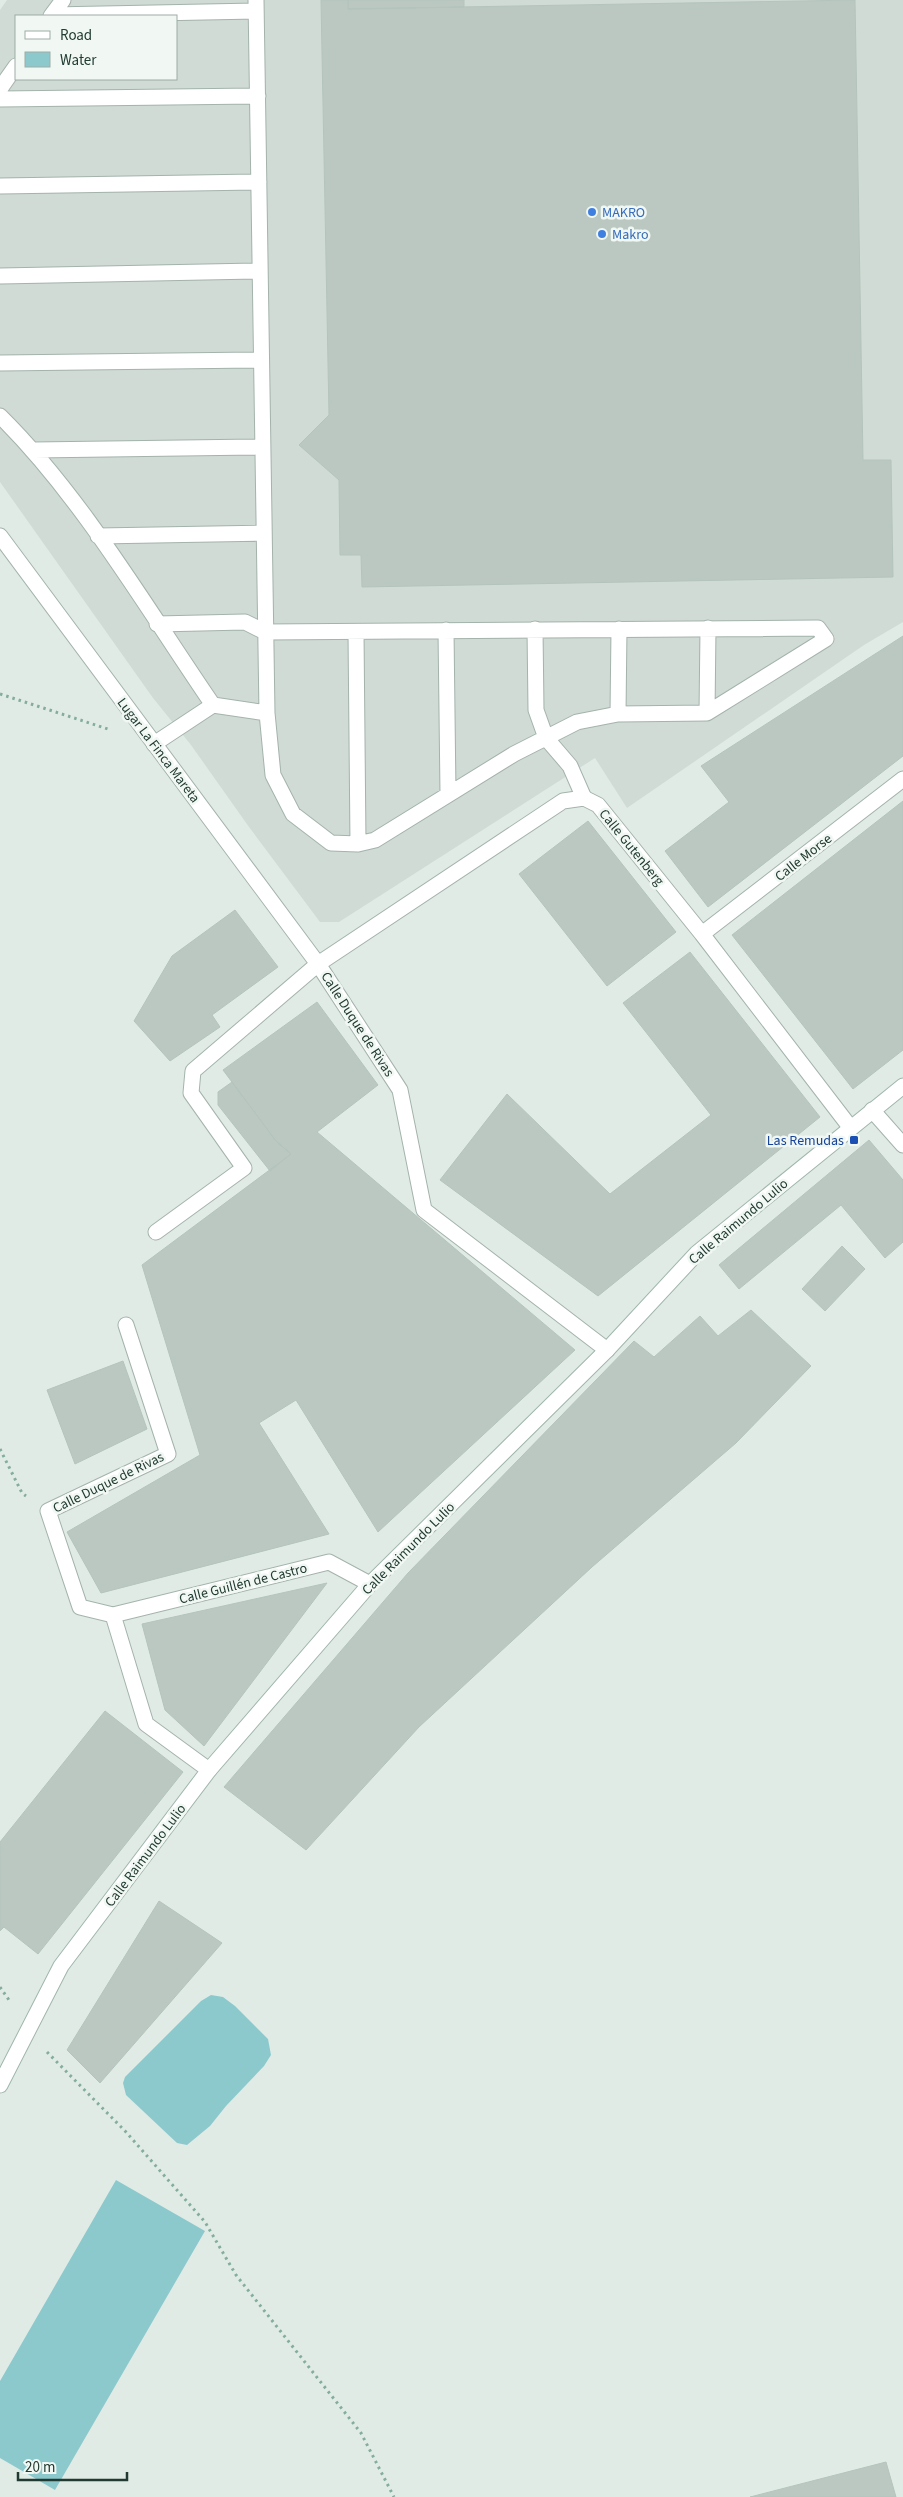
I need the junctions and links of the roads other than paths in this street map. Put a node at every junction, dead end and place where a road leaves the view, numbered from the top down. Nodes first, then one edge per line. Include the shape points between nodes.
1 (63, 0) edge
2 (256, 5) edge
3 (53, 15) edge
4 (71, 15) edge
5 (15, 68) edge
6 (0, 90) edge
7 (258, 96) junction
8 (0, 99) edge
9 (259, 182) junction
10 (0, 186) edge
11 (260, 271) junction
12 (0, 276) edge
13 (260, 360) junction
14 (0, 363) edge
15 (0, 416) edge
16 (262, 447) junction
17 (34, 450) junction
18 (263, 533) junction
19 (0, 536) edge
20 (98, 536) junction
21 (157, 624) junction
22 (708, 628) junction
23 (619, 629) junction
24 (446, 630) junction
25 (535, 630) junction
26 (265, 632) junction
27 (356, 632) junction
28 (213, 705) junction
29 (267, 713) junction
30 (707, 713) junction
31 (618, 714) junction
32 (546, 738) junction
33 (154, 744) junction
34 (903, 779) edge
35 (448, 794) junction
36 (584, 798) junction
37 (358, 844) junction
38 (702, 934) junction
39 (318, 964) junction
40 (903, 1086) edge
41 (872, 1110) junction
42 (850, 1127) junction
43 (903, 1145) edge
44 (156, 1232) dead end
45 (126, 1325) dead end
46 (607, 1350) junction
47 (370, 1584) junction
48 (113, 1615) junction
49 (209, 1770) junction
50 (0, 2085) edge

1 - 3 street
2 - 4 street
2 - 7 street
5 - 6 street
7 - 8 street
7 - 9 street
9 - 10 street
9 - 11 street
11 - 12 street
11 - 13 street
13 - 14 street
13 - 16 street
15 - 17 street
16 - 17 street
16 - 18 street
17 - 20 street
18 - 20 street
18 - 26 street
19 - 33 street, Lugar La Finca Mareta
20 - 21 street
21 - 26 street via 245,622
21 - 28 street
22 - 23 street
22 - 30 street
22 - 30 street via 818,628 826,639
23 - 25 street
23 - 31 street
24 - 25 street
24 - 27 street
24 - 35 street
25 - 32 street via 536,710
26 - 27 street
26 - 29 street
27 - 37 street
28 - 29 street
28 - 33 street
29 - 37 street via 273,775 293,814 331,843
30 - 31 street
31 - 32 street via 577,722
32 - 35 street
32 - 36 street via 570,766
33 - 39 street, Lugar La Finca Mareta
34 - 38 street, Calle Morse
35 - 37 street via 374,840
36 - 38 street, Calle Gutenberg via 598,805
36 - 39 street via 563,801
38 - 42 street, Calle Gutenberg
39 - 44 street, Calle Duque de Rivas via 192,1071 191,1093 244,1168
39 - 46 street, Calle Duque de Rivas via 400,1090 424,1210
40 - 41 street, Calle Raimundo Lulio
41 - 42 street, Calle Raimundo Lulio
41 - 43 street
42 - 46 street, Calle Raimundo Lulio via 697,1253
45 - 48 street, Calle Duque de Rivas via 168,1454 48,1511 80,1607
46 - 47 street, Calle Raimundo Lulio
47 - 48 street, Calle Guillén de Castro via 328,1562
47 - 49 street, Calle Raimundo Lulio
48 - 49 street via 146,1724
49 - 50 street, Calle Raimundo Lulio via 61,1966

